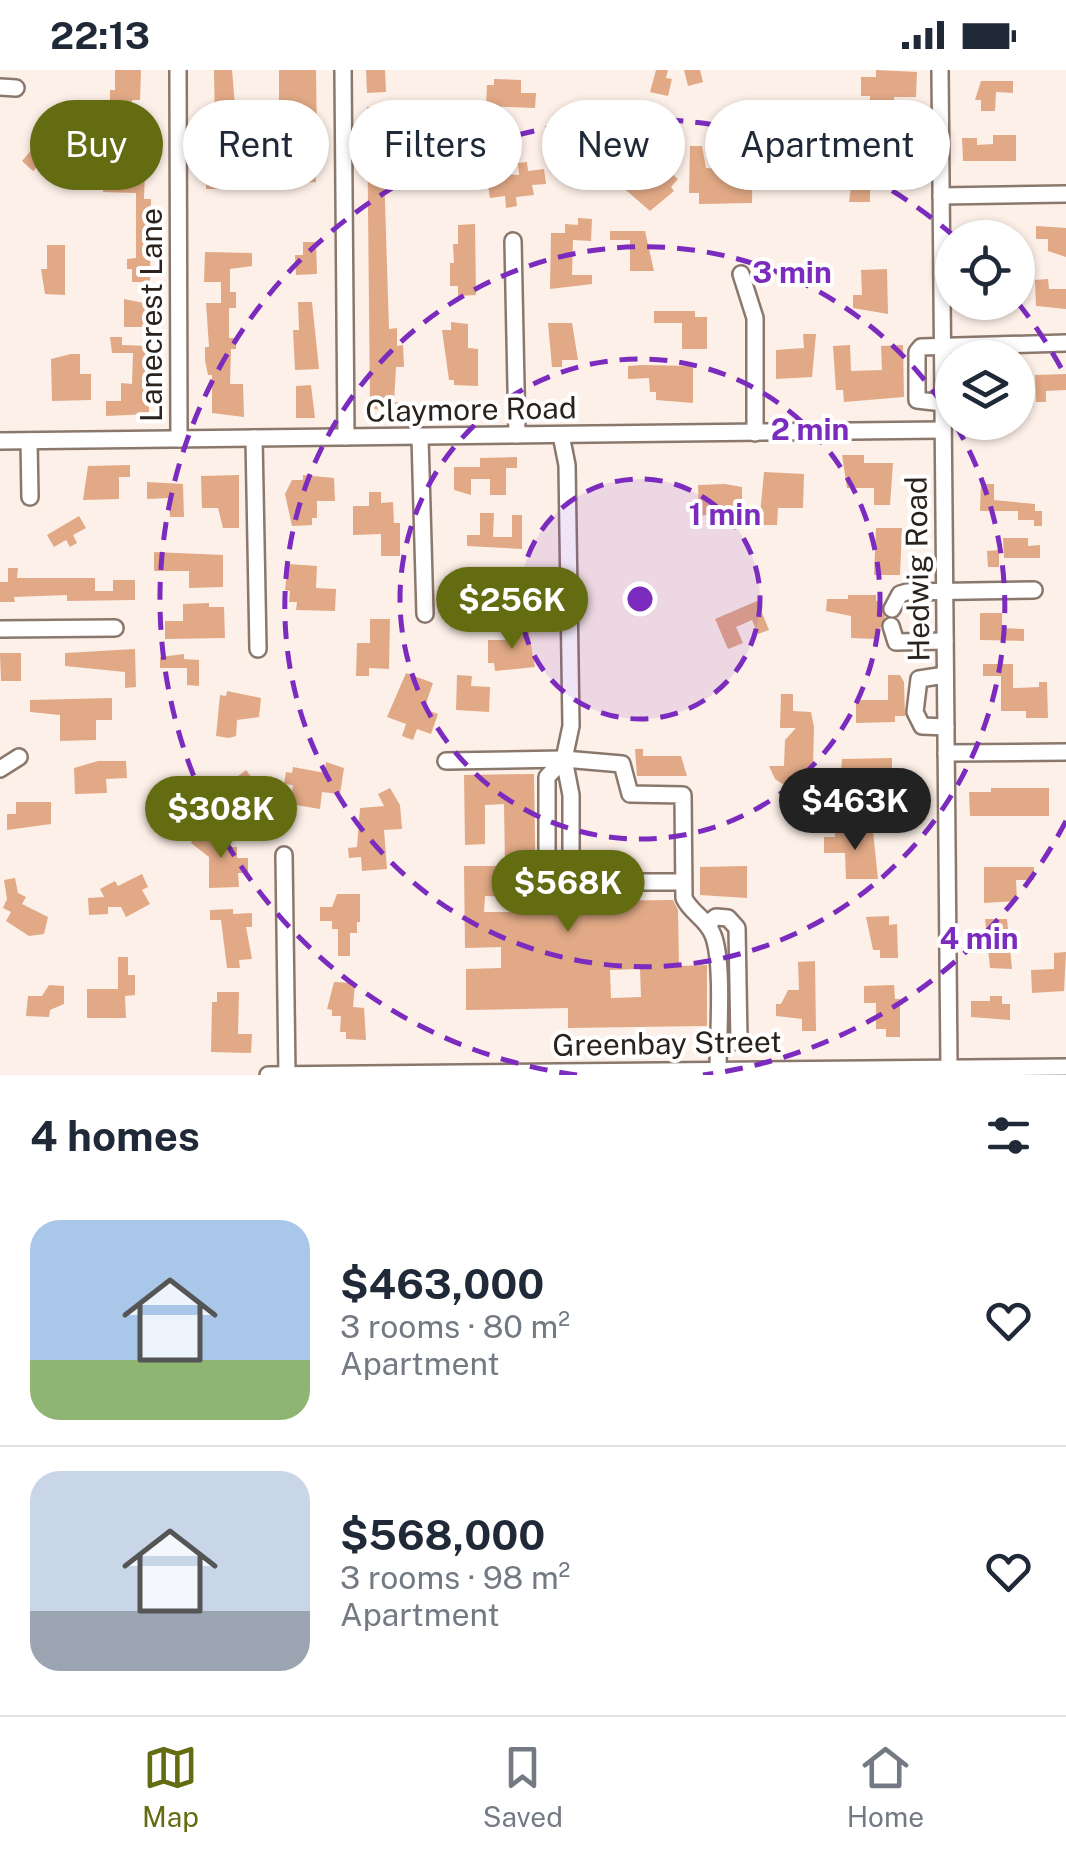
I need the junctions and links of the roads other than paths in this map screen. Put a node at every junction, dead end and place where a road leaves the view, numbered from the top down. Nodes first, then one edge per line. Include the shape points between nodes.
1 (178, 70) edge
2 (342, 70) edge
3 (940, 70) edge
4 (1066, 194) edge
5 (941, 196) junction
6 (513, 241) dead end
7 (740, 274) dead end
8 (944, 340) edge
9 (1066, 343) edge
10 (1035, 344) edge
11 (935, 347) edge
12 (935, 403) edge
13 (935, 430) edge
14 (755, 433) junction
15 (561, 435) junction
16 (517, 436) junction
17 (420, 437) junction
18 (254, 438) junction
19 (346, 438) junction
20 (180, 440) junction
21 (942, 440) edge
22 (29, 441) junction
23 (0, 442) edge
24 (30, 497) dead end
25 (1034, 590) dead end
26 (944, 591) junction
27 (424, 614) dead end
28 (115, 628) dead end
29 (0, 629) edge
30 (945, 641) junction
31 (258, 649) dead end
32 (945, 675) junction
33 (946, 727) junction
34 (1066, 752) edge
35 (946, 753) junction
36 (18, 757) dead end
37 (564, 759) junction
38 (446, 761) dead end
39 (0, 769) edge
40 (284, 855) dead end
41 (571, 882) junction
42 (682, 882) junction
43 (708, 924) junction
44 (718, 1042) junction
45 (1066, 1066) edge
46 (949, 1068) junction
47 (718, 1070) junction
48 (429, 1074) edge
49 (268, 1075) edge
50 (287, 1075) edge

1 - 20 street, Lanecrest Lane
2 - 19 street
3 - 5 street, Hedwig Road
4 - 5 street
5 - 8 street, Hedwig Road
6 - 16 street
7 - 14 street via 755,318
9 - 10 street
11 - 12 street via 916,352 915,393 920,402
13 - 14 street, Claymore Road
14 - 15 street, Claymore Road
15 - 16 street, Claymore Road
15 - 37 street via 568,464 571,726
16 - 17 street, Claymore Road
17 - 19 street, Claymore Road
17 - 27 street
18 - 19 street, Claymore Road
18 - 20 street, Claymore Road
18 - 31 street
20 - 22 street, Claymore Road
21 - 26 street, Hedwig Road
22 - 23 street, Claymore Road
22 - 24 street
25 - 26 street
26 - 30 street, Hedwig Road
26 - 30 street via 900,594 892,618 896,642
28 - 29 street
30 - 32 street, Hedwig Road
32 - 33 street, Hedwig Road
32 - 33 street via 920,678 915,712 922,726
33 - 35 street, Hedwig Road
34 - 35 street
35 - 46 street, Hedwig Road
36 - 39 street
37 - 38 street
37 - 41 street via 572,795
37 - 41 street via 547,777 548,893 570,894
37 - 42 street via 622,764 630,794 682,795
40 - 50 street
41 - 42 street
42 - 43 street via 689,910
43 - 44 street via 716,948
43 - 44 street via 728,918 737,928 738,1041
44 - 47 street
45 - 46 street, Greenbay Street
46 - 47 street, Greenbay Street
47 - 48 street, Greenbay Street
48 - 50 street, Greenbay Street
49 - 50 street, Greenbay Street

